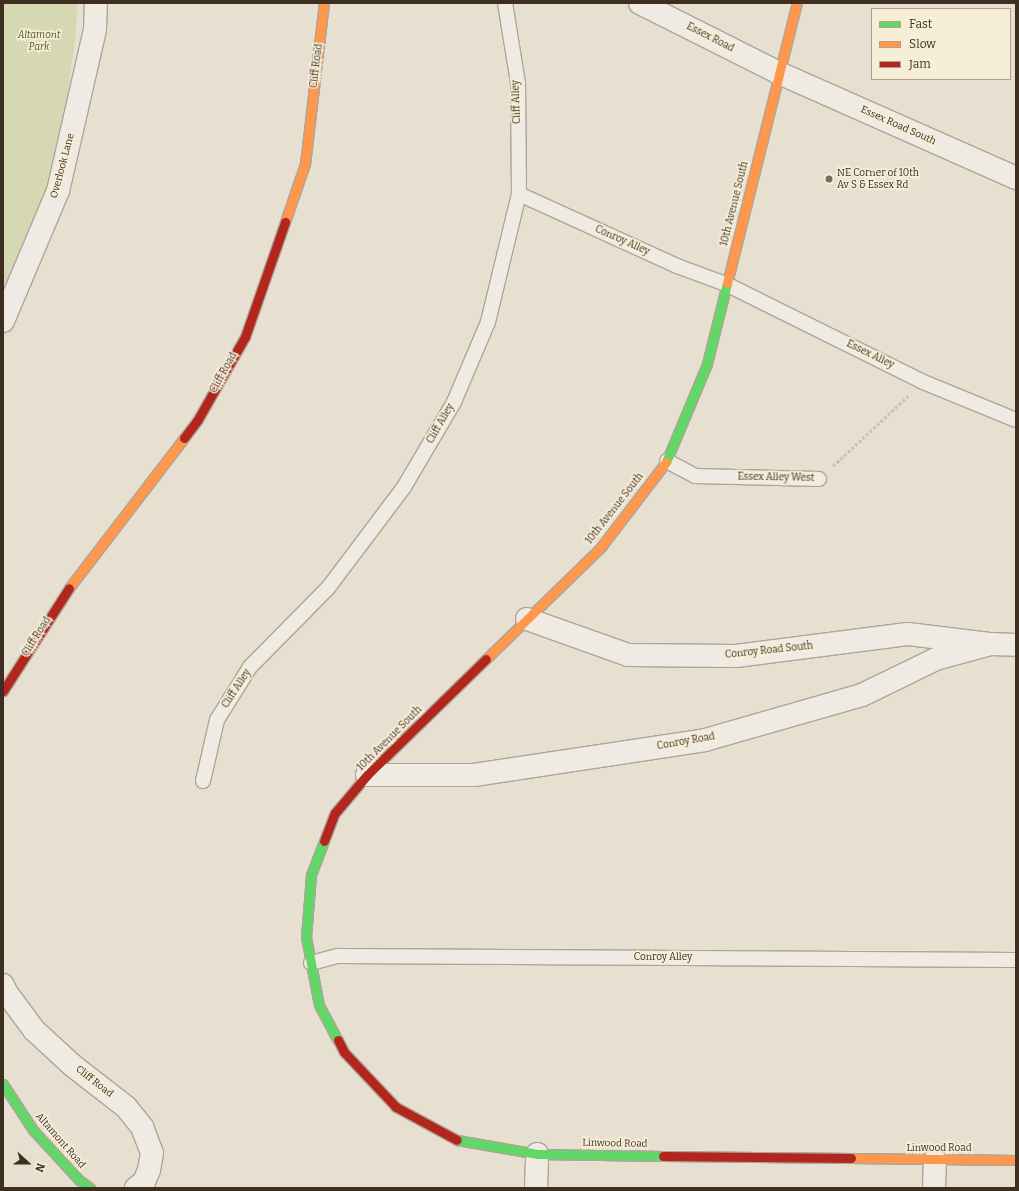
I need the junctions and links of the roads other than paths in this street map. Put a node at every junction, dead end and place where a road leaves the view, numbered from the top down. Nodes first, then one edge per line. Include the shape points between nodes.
1 (96, 3) edge
2 (324, 3) edge
3 (505, 3) edge
4 (640, 3) edge
5 (797, 3) edge
6 (779, 73) junction
7 (1016, 178) edge
8 (519, 194) junction
9 (726, 284) junction
10 (3, 321) edge
11 (1016, 420) edge
12 (667, 461) junction
13 (819, 478) road end
14 (527, 619) junction
15 (991, 644) junction
16 (1016, 645) edge
17 (3, 691) edge
18 (367, 775) junction
19 (203, 781) dead end
20 (1016, 960) edge
21 (311, 963) junction
22 (3, 985) edge
23 (3, 1084) edge
24 (537, 1154) junction
25 (935, 1160) junction
26 (1016, 1160) edge
27 (90, 1188) edge
28 (136, 1188) edge
29 (536, 1188) edge
30 (934, 1188) edge

1 - 10 street, Overlook Lane via 95,29 58,191
2 - 17 street, Cliff Road via 305,164 245,337 197,421 62,598
3 - 8 lane, Cliff Alley via 518,84
4 - 6 street, Essex Road
5 - 6 street, 10th Avenue South
6 - 7 street, Essex Road South
6 - 9 street, 10th Avenue South
8 - 9 lane, Conroy Alley via 677,266
8 - 19 lane, Cliff Alley via 488,322 454,402 404,488 333,581 250,667 217,720
9 - 11 lane, Essex Alley via 923,382
9 - 12 street, 10th Avenue South via 708,364
12 - 13 lane, Essex Alley West via 695,476
12 - 14 street, 10th Avenue South via 601,548
14 - 15 street, Conroy Road South via 628,655 736,656 908,634
14 - 18 street, 10th Avenue South
15 - 16 street, Conroy Road South
15 - 18 street, Conroy Road via 936,659 862,695 705,740 474,775
18 - 21 street, 10th Avenue South via 335,813 311,875 306,937
20 - 21 lane, Conroy Alley via 338,956
21 - 24 street, Linwood Road via 319,1005 344,1052 396,1107 457,1140
22 - 28 street, Cliff Road via 34,1030 72,1065 126,1107 142,1128 152,1154 144,1182
23 - 27 street, Altamont Road via 33,1130
24 - 25 street, Linwood Road
24 - 29 street
25 - 26 street, Linwood Road
25 - 30 street

